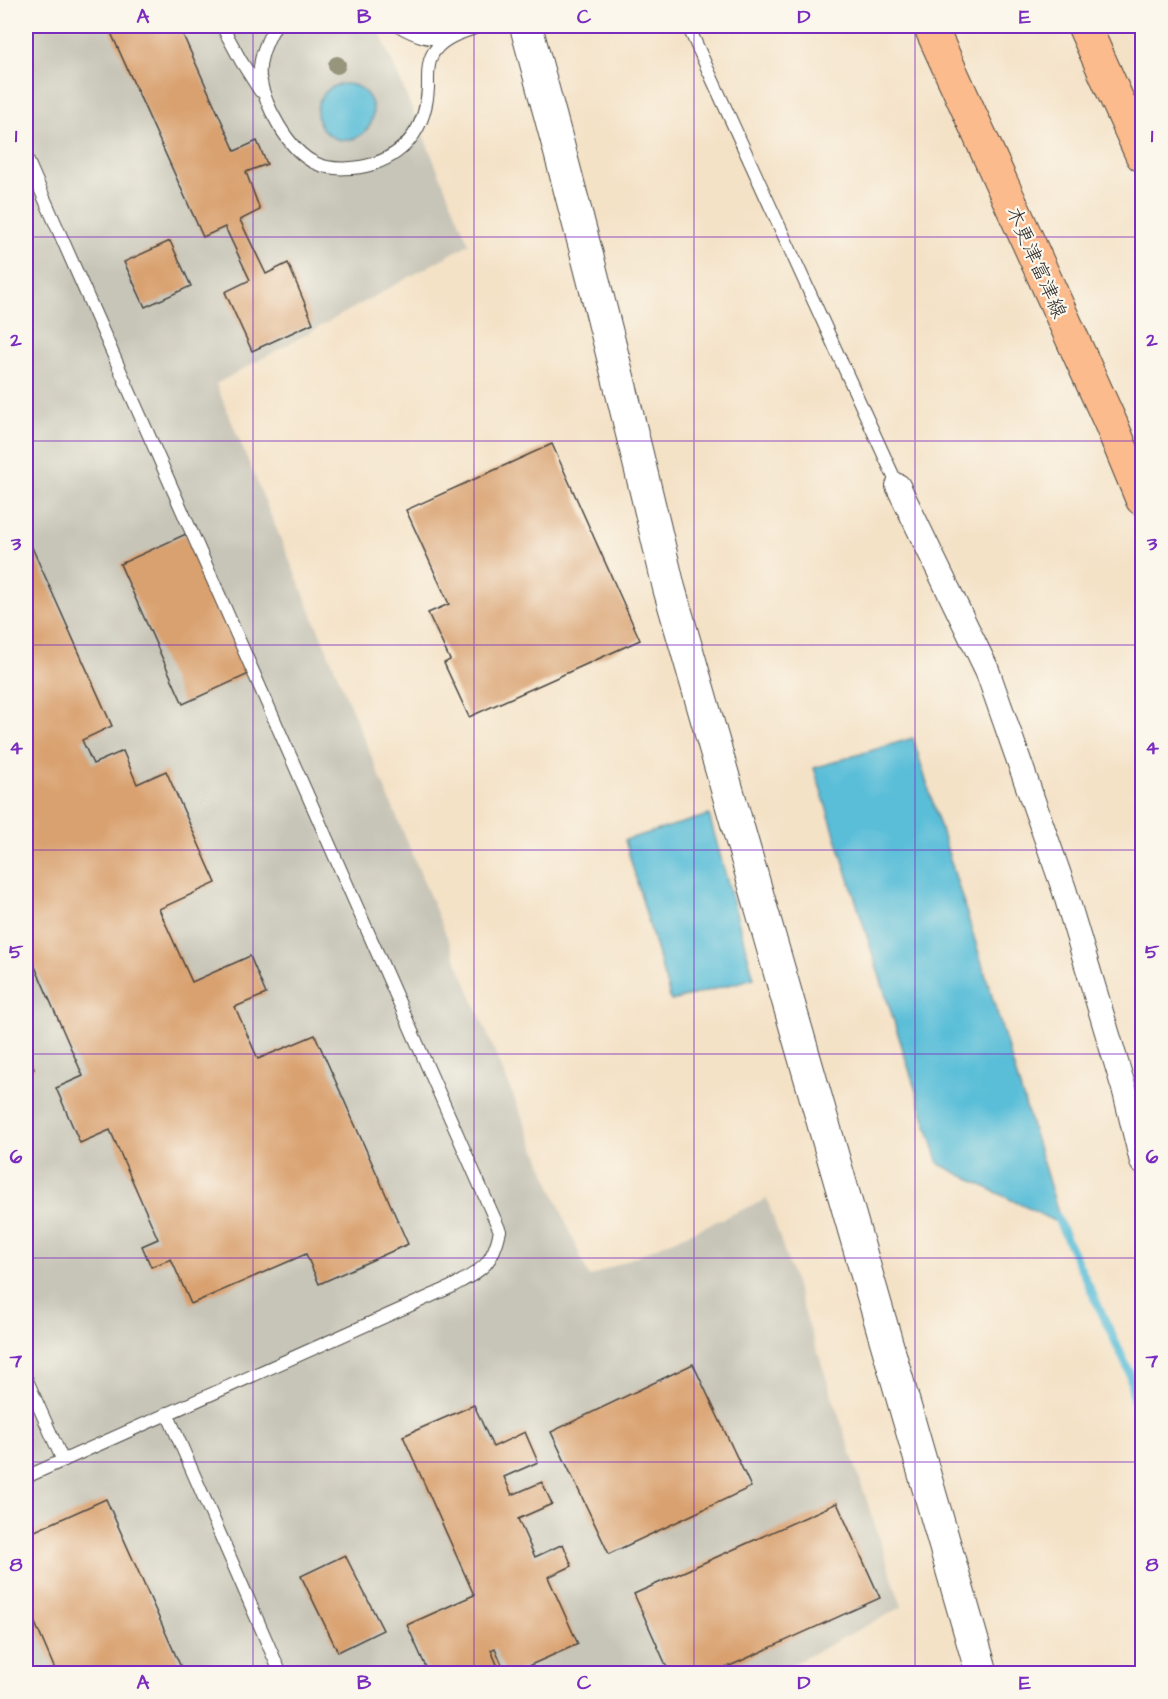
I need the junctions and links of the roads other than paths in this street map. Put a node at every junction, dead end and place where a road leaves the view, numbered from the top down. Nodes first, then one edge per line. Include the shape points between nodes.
1 (222, 26) edge
2 (275, 26) edge
3 (399, 26) edge
4 (480, 26) edge
5 (526, 26) edge
6 (688, 26) edge
7 (930, 26) edge
8 (1084, 26) edge
9 (447, 39) junction
10 (266, 100) junction
11 (1143, 154) edge
12 (26, 157) edge
13 (898, 486) joint
14 (1143, 499) edge
15 (1143, 1162) edge
16 (26, 1378) edge
17 (167, 1413) junction
18 (63, 1461) junction
19 (26, 1477) edge
20 (281, 1674) edge
21 (982, 1674) edge

1 - 10 lane
2 - 10 lane via 264,48 260,75
3 - 9 lane via 416,35
4 - 9 lane
5 - 21 street via 594,279 669,588
6 - 13 lane
7 - 14 main road, 木更津富津線
8 - 11 main road
9 - 10 lane via 434,51 428,67 426,107 419,130 400,149 375,164 348,170 315,164 294,147
12 - 17 lane via 500,1231 496,1251 482,1270 451,1287
13 - 15 street via 987,670 1064,889
16 - 18 lane
17 - 18 lane
17 - 20 lane
18 - 19 lane

